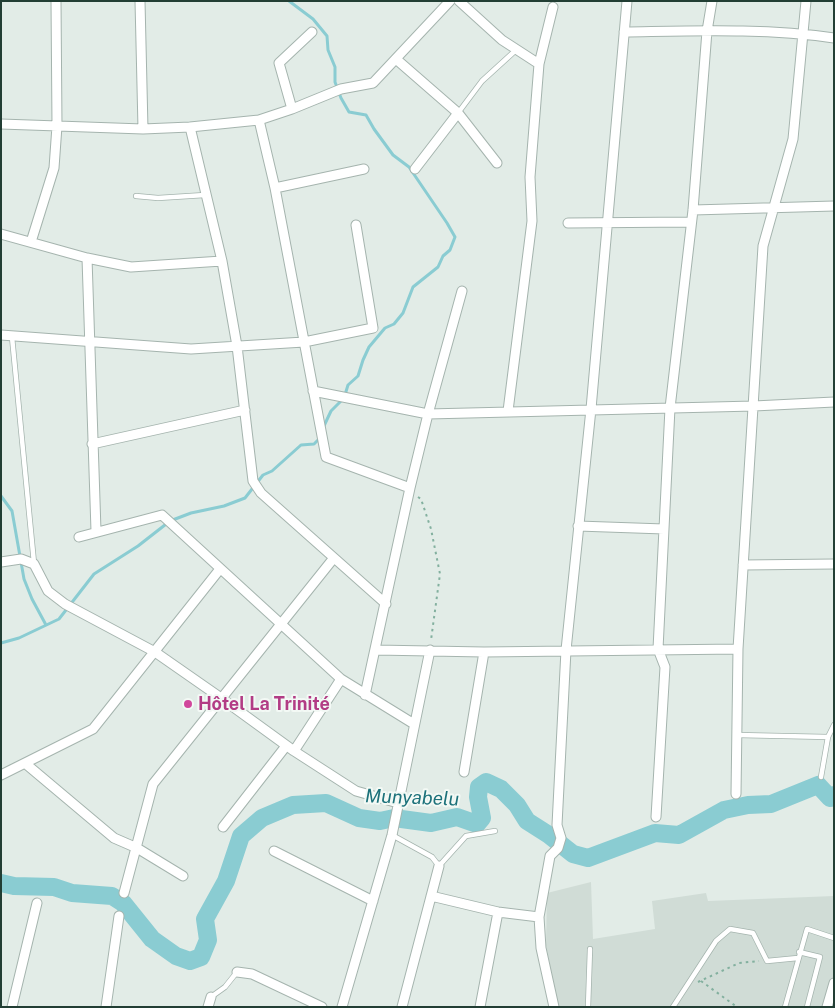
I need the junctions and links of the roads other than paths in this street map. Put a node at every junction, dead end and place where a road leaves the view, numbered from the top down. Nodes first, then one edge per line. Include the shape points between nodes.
1 (56, 1) edge
2 (140, 1) edge
3 (450, 1) edge
4 (459, 1) edge
5 (627, 1) edge
6 (712, 1) edge
7 (806, 1) edge
8 (553, 7) dead end
9 (707, 31) junction
10 (312, 32) dead end
11 (624, 32) junction
12 (803, 34) junction
13 (834, 38) edge
14 (516, 50) junction
15 (396, 60) junction
16 (539, 64) junction
17 (292, 109) junction
18 (458, 113) junction
19 (259, 120) junction
20 (1, 124) edge
21 (57, 126) junction
22 (190, 127) junction
23 (143, 129) junction
24 (497, 162) dead end
25 (364, 169) dead end
26 (415, 169) dead end
27 (275, 188) junction
28 (206, 195) junction
29 (136, 196) dead end
30 (834, 206) edge
31 (772, 207) junction
32 (693, 210) junction
33 (608, 222) junction
34 (691, 222) junction
35 (568, 223) dead end
36 (356, 225) dead end
37 (1, 234) edge
38 (31, 242) junction
39 (87, 258) junction
40 (222, 262) junction
41 (462, 291) dead end
42 (1, 335) edge
43 (12, 337) junction
44 (89, 342) junction
45 (304, 342) junction
46 (237, 346) junction
47 (313, 391) junction
48 (834, 402) edge
49 (754, 406) junction
50 (670, 408) junction
51 (591, 409) junction
52 (245, 410) junction
53 (508, 411) junction
54 (428, 414) junction
55 (92, 444) junction
56 (410, 488) junction
57 (578, 526) junction
58 (664, 529) junction
59 (96, 531) junction
60 (79, 536) dead end
61 (334, 559) junction
62 (1, 562) edge
63 (34, 564) junction
64 (834, 564) edge
65 (742, 565) junction
66 (220, 568) junction
67 (386, 604) junction
68 (282, 624) junction
69 (738, 649) junction
70 (376, 650) junction
71 (430, 650) junction
72 (566, 650) junction
73 (658, 650) junction
74 (155, 652) junction
75 (484, 652) junction
76 (341, 679) junction
77 (366, 695) junction
78 (221, 698) junction
79 (414, 724) junction
80 (834, 725) edge
81 (737, 735) junction
82 (828, 737) junction
83 (290, 748) junction
84 (26, 764) junction
85 (464, 772) dead end
86 (1, 775) edge
87 (821, 777) dead end
88 (736, 794) dead end
89 (397, 806) junction
90 (656, 817) dead end
91 (223, 827) dead end
92 (495, 831) dead end
93 (392, 835) junction
94 (137, 848) junction
95 (274, 851) dead end
96 (439, 866) junction
97 (183, 876) dead end
98 (124, 893) dead end
99 (431, 896) junction
100 (373, 901) junction
101 (37, 903) dead end
102 (498, 912) junction
103 (119, 916) dead end
104 (539, 917) junction
105 (834, 938) edge
106 (590, 949) dead end
107 (800, 952) junction
108 (798, 958) junction
109 (237, 972) joint
110 (834, 983) edge
111 (211, 997) joint
112 (12, 1007) edge
113 (106, 1007) edge
114 (208, 1007) edge
115 (322, 1007) edge
116 (342, 1007) edge
117 (402, 1007) edge
118 (480, 1007) edge
119 (554, 1007) edge
120 (588, 1007) edge
121 (673, 1007) edge
122 (786, 1007) edge
123 (807, 1007) edge
124 (827, 1007) edge

1 - 21 street
2 - 23 street
3 - 15 street
4 - 14 street
5 - 11 street
6 - 9 street
7 - 12 street
8 - 16 street
9 - 11 street
9 - 12 street
9 - 32 street
10 - 17 street via 279,63
11 - 33 street
12 - 13 street
12 - 31 street via 793,139
14 - 16 street
14 - 18 lane via 482,82
15 - 17 street via 373,83 338,90
15 - 18 street
16 - 53 street via 530,177 532,221
17 - 19 street
18 - 24 street
18 - 26 street
19 - 22 street
19 - 27 street
20 - 21 street
21 - 23 street
21 - 38 street via 54,168
22 - 23 street
22 - 28 street
25 - 27 street
27 - 45 street
28 - 29 lane
28 - 40 street
30 - 31 street
31 - 32 street
31 - 49 street via 762,246
32 - 34 street
33 - 34 street
33 - 35 street
33 - 51 street
34 - 50 street
36 - 45 street via 373,328
37 - 38 street
38 - 39 street
39 - 40 street via 130,267
39 - 44 street
40 - 46 street
41 - 54 street
42 - 43 street
43 - 44 street
43 - 63 lane
44 - 46 street via 191,349
44 - 55 street
45 - 46 street
45 - 47 street
46 - 52 street
47 - 54 street
47 - 56 street via 326,458
48 - 49 street
49 - 50 street
49 - 65 street
50 - 51 street
50 - 58 street
51 - 53 street
51 - 57 street
52 - 55 street
52 - 61 street via 255,484
53 - 54 street
54 - 56 street
55 - 59 street
56 - 67 street
57 - 58 street
57 - 72 street
58 - 73 street
59 - 60 street
59 - 66 street via 162,515
61 - 67 street
61 - 68 street
62 - 63 street via 21,559
63 - 74 street via 48,591 69,606
64 - 65 street
65 - 69 street
66 - 68 street
66 - 74 street
67 - 70 street
68 - 76 street
68 - 78 street
69 - 73 street
69 - 81 street
70 - 71 street
70 - 77 street
71 - 75 street
71 - 79 street
72 - 73 street
72 - 75 street
72 - 104 street via 557,825 561,838 558,848 550,856
73 - 90 street via 665,667
74 - 78 street
74 - 84 street via 93,729
75 - 85 street
76 - 77 street
76 - 83 street
77 - 79 street
78 - 83 street
78 - 94 street via 153,784
79 - 89 street
80 - 82 lane
81 - 82 lane
81 - 88 street
82 - 87 lane
83 - 89 street via 356,792
83 - 91 street
84 - 86 street
84 - 94 street via 114,838
89 - 93 street
92 - 96 lane via 466,836
93 - 96 lane via 432,857
93 - 100 street
94 - 97 street
94 - 98 street
95 - 100 street
96 - 99 street
99 - 102 street
99 - 117 street
100 - 116 street
101 - 112 street
102 - 104 street
102 - 118 street
103 - 113 street
104 - 119 street via 541,948
105 - 107 lane via 807,930
106 - 120 lane
107 - 108 lane
107 - 123 lane via 820,957
108 - 121 lane via 767,960 753,933 730,930 716,941
108 - 122 lane
109 - 111 lane via 226,987
109 - 115 street via 252,974
110 - 124 street
111 - 114 street

